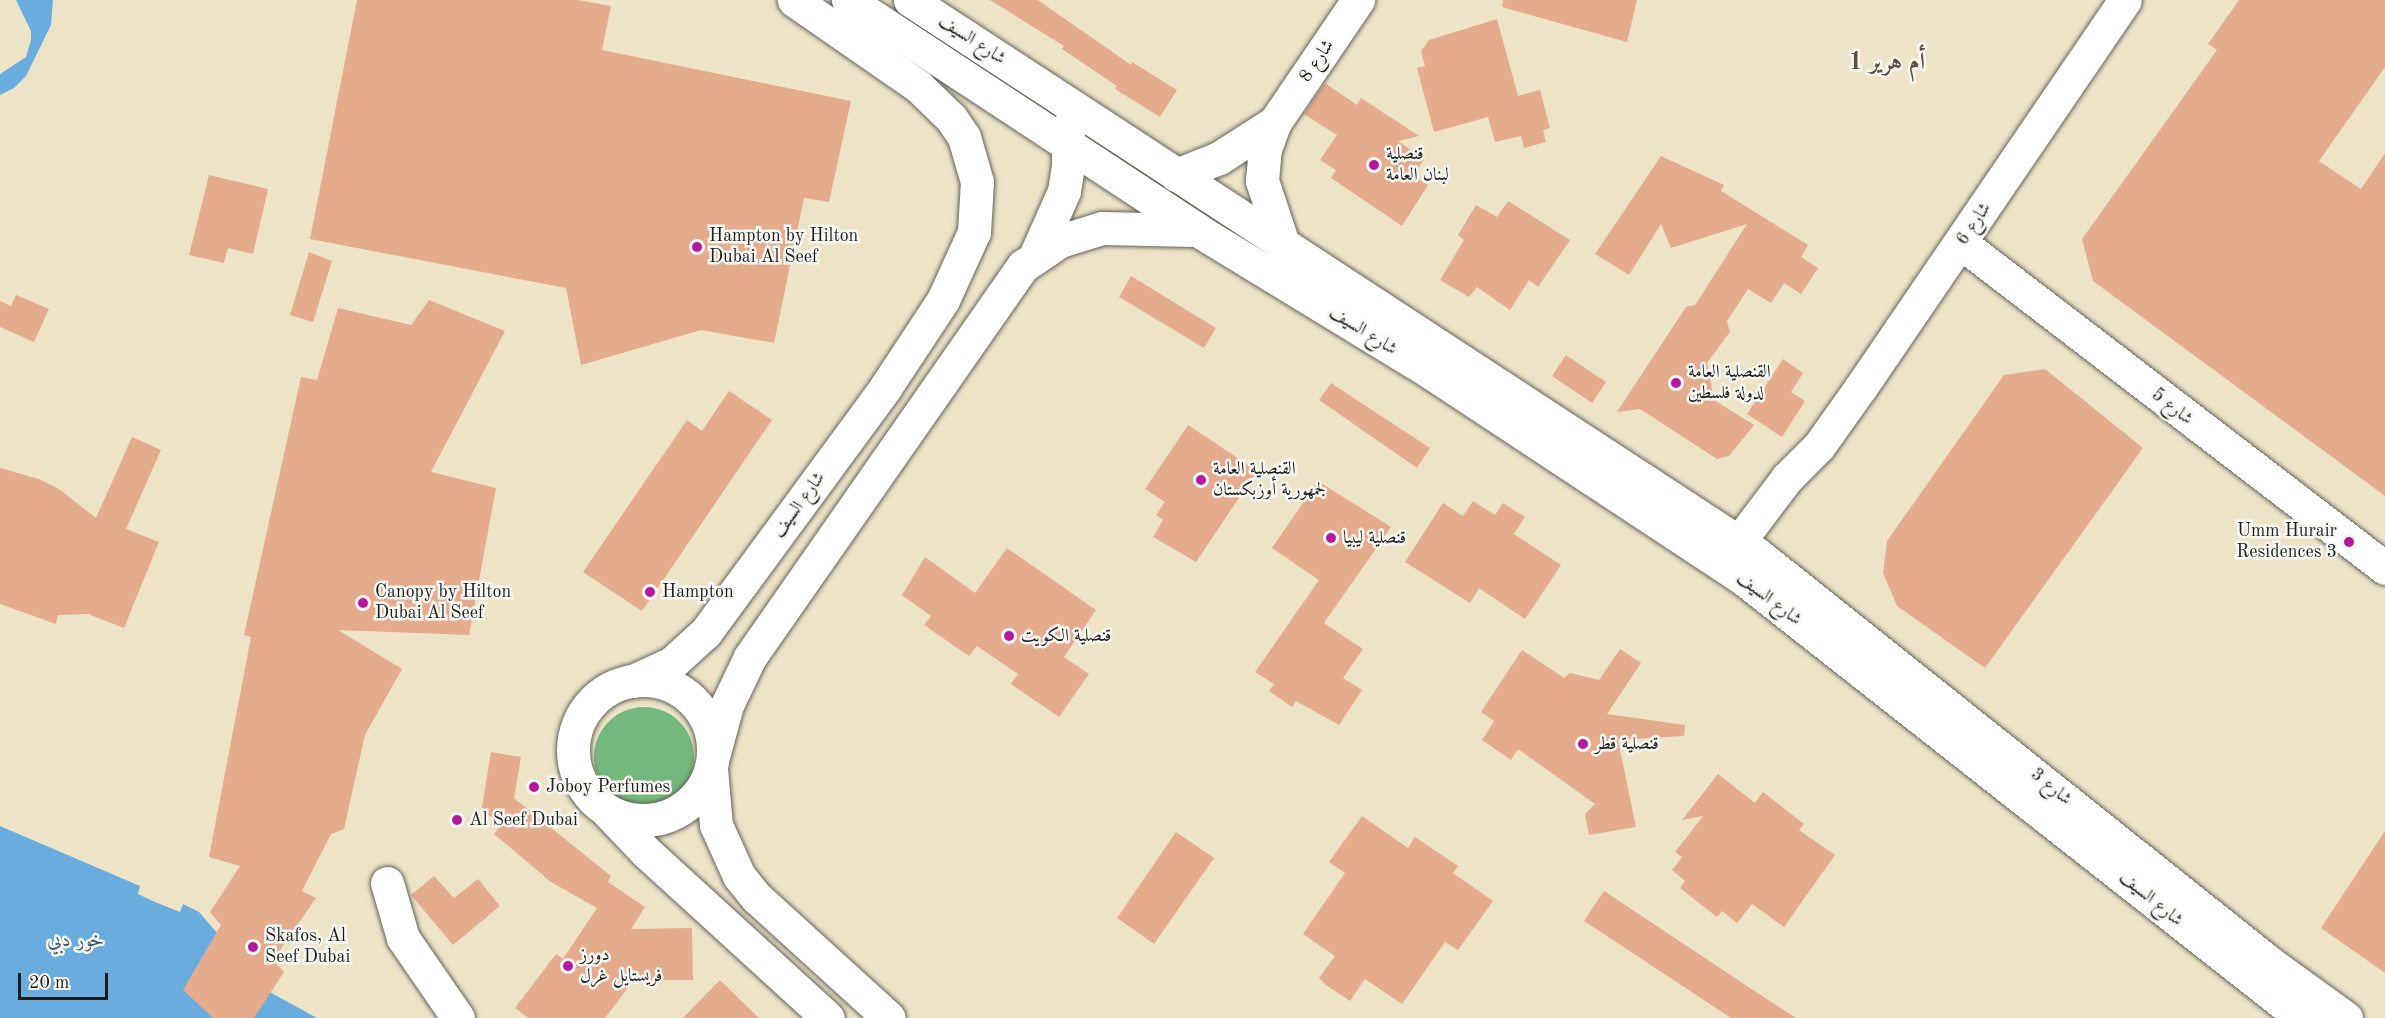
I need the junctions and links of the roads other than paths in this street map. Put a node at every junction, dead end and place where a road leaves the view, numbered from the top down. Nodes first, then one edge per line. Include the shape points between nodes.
1 (795, 0) edge
2 (848, 0) edge
3 (910, 0) edge
4 (1358, 0) edge
5 (2125, 0) edge
6 (1057, 95) junction
7 (1275, 122) junction
8 (1069, 144) junction
9 (1176, 176) junction
10 (1199, 231) junction
11 (1961, 243) junction
12 (1284, 247) junction
13 (1036, 254) junction
14 (1740, 559) junction
15 (2385, 568) edge
16 (633, 681) junction
17 (712, 761) junction
18 (606, 810) junction
19 (387, 883) dead end
20 (458, 1018) edge
21 (828, 1018) edge
22 (889, 1018) edge
23 (2302, 1018) edge
24 (2346, 1018) edge

1 - 16 street, شارع السيف via 918,86 951,118 964,137 978,182 974,232 943,300 885,388 706,632 672,663
2 - 8 street, شارع السيف
3 - 6 street, شارع السيف
4 - 7 street, شارع 8
5 - 11 street, شارع 6
6 - 8 street
6 - 9 street, شارع السيف
7 - 9 street, شارع 8 via 1220,158
7 - 12 street, شارع 8 via 1265,149 1262,181
8 - 10 street, شارع السيف
8 - 13 street via 1064,190
9 - 12 street, شارع السيف
10 - 13 street, شارع السيف via 1126,225 1102,228 1060,241
10 - 14 street, شارع السيف
11 - 14 street, شارع 6 via 1819,446 1805,482
11 - 15 street, شارع 5
12 - 14 street, شارع السيف
13 - 17 street, شارع السيف via 1010,281 750,657 730,697
14 - 23 street, شارع السيف
14 - 24 street, شارع 3
16 - 17 street, شارع السيف via 668,684 697,704 706,718
16 - 18 street, شارع السيف via 596,698 575,731 574,767 592,799
17 - 18 street, شارع السيف via 703,787 677,812 641,820
17 - 22 street, شارع السيف via 716,825 739,876 757,898
18 - 21 street, شارع السيف via 646,852
19 - 20 street via 403,938

